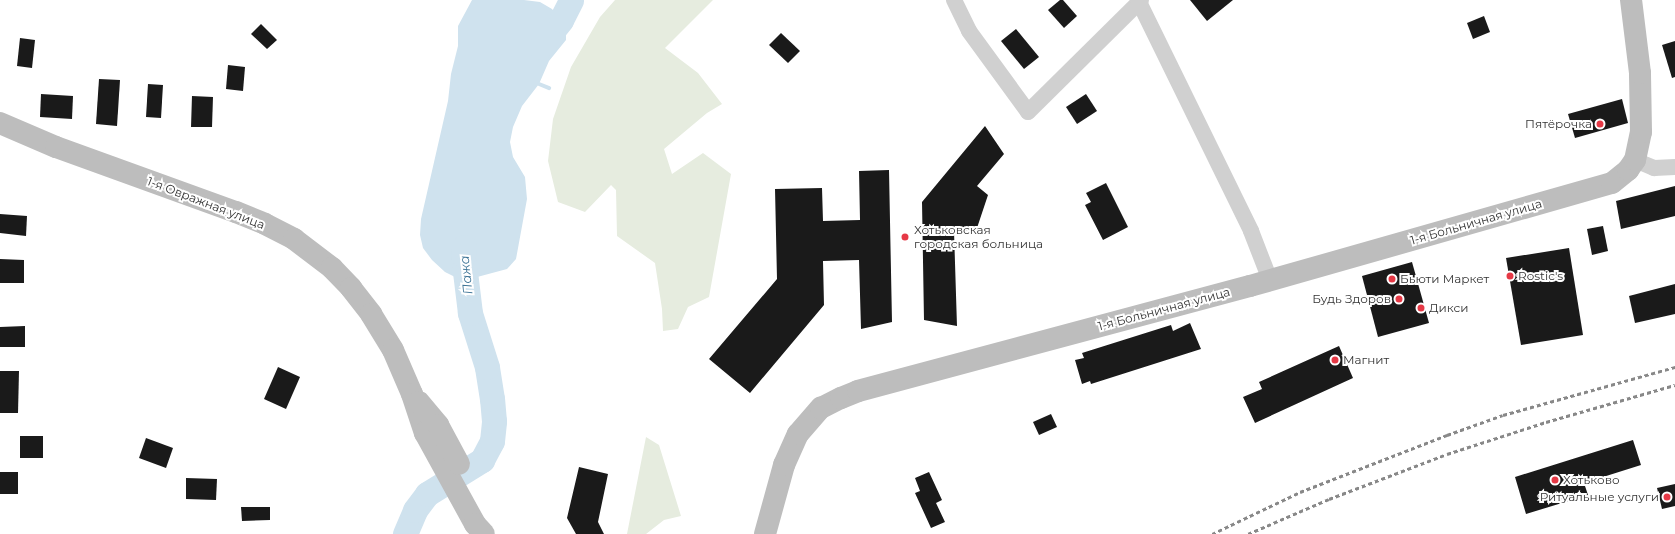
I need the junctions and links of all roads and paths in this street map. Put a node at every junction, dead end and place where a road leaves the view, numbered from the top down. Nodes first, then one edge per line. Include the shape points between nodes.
1 (954, 0) edge
2 (1632, 0) edge
3 (1140, 1) edge
4 (0, 123) edge
5 (1636, 160) junction
6 (1675, 167) edge
7 (1270, 280) junction
8 (485, 528) edge
9 (765, 534) edge

1 - 3 street via 969,32 1028,112
2 - 5 main road via 1642,101 1641,132
3 - 7 street via 1251,231
4 - 8 main road, 1-я Овражная улица via 56,147 236,212 294,239 332,268 371,314 393,350 412,394
5 - 6 street via 1654,168
5 - 7 main road, 1-я Больничная улица via 1620,177 1601,187
7 - 9 main road, 1-я Больничная улица via 858,391 821,408 798,434 784,465

